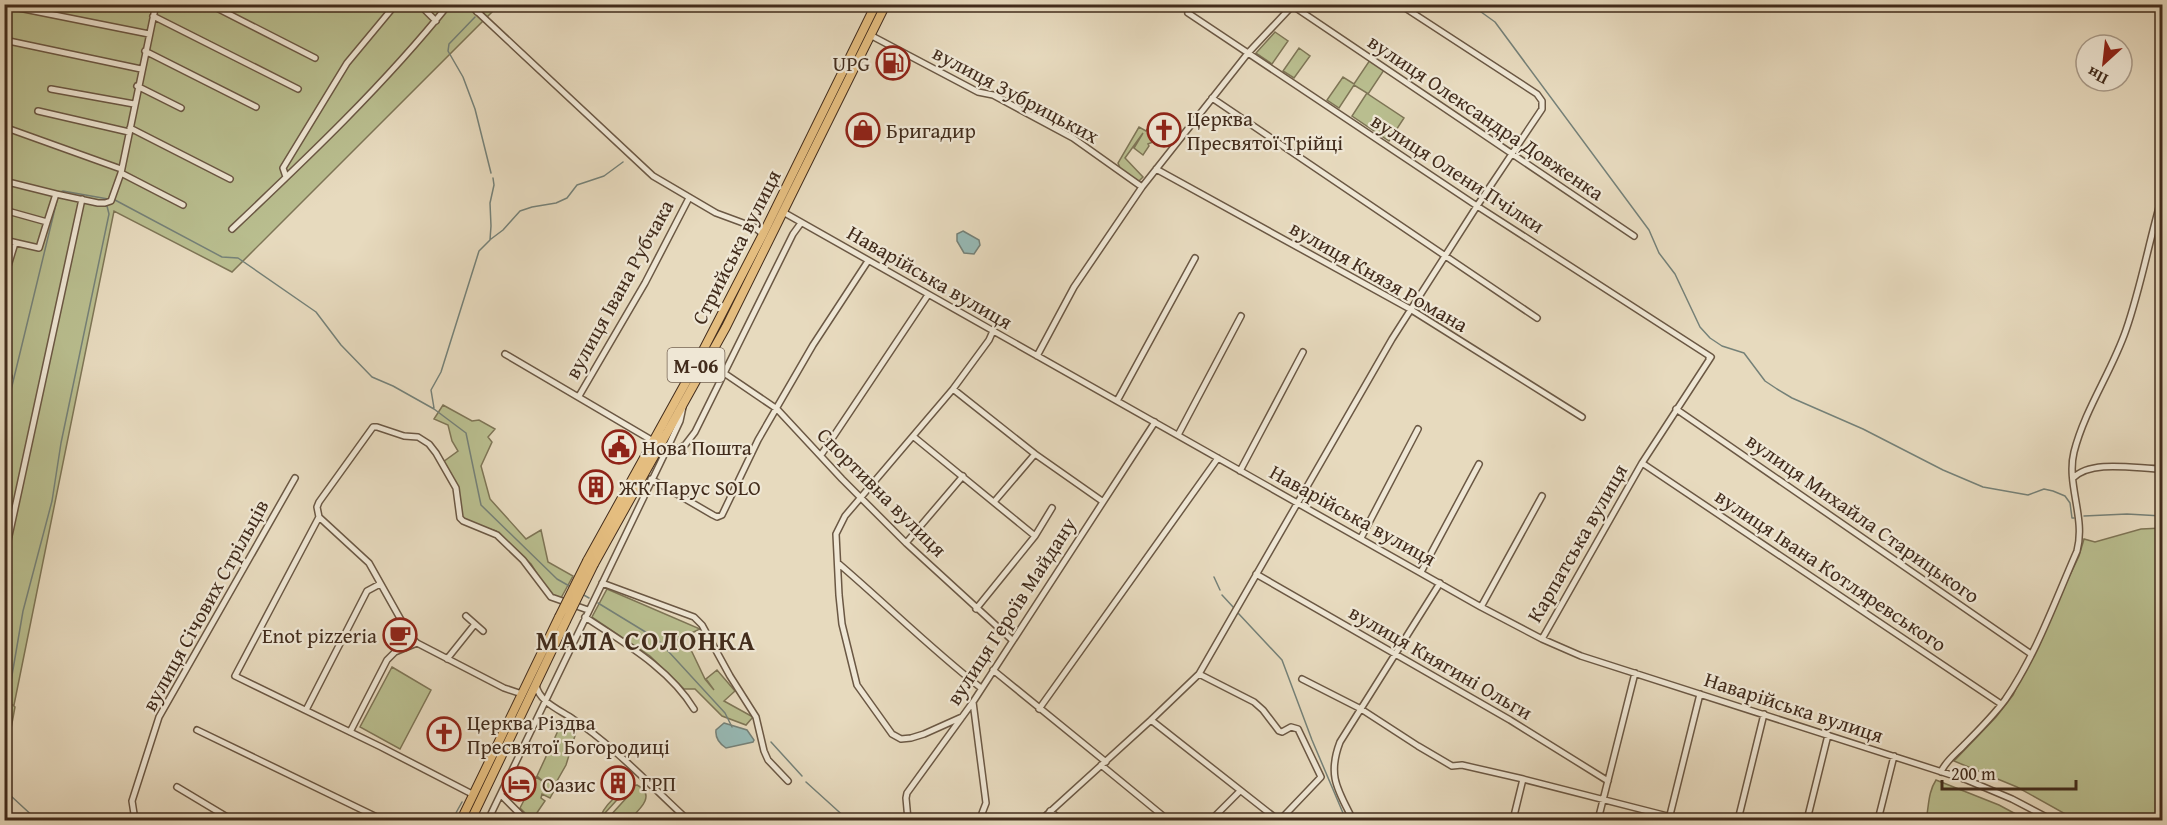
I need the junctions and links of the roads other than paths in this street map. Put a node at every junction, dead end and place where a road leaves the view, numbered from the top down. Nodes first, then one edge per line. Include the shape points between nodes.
1 (156, 4) edge
2 (208, 4) edge
3 (396, 4) edge
4 (419, 4) edge
5 (449, 4) edge
6 (469, 4) edge
7 (485, 4) edge
8 (1399, 4) edge
9 (4, 5) edge
10 (1292, 5) edge
11 (880, 7) edge
12 (477, 12) junction
13 (1188, 13) dead end
14 (153, 16) junction
15 (436, 21) junction
16 (148, 34) junction
17 (870, 35) junction
18 (4, 40) edge
19 (145, 51) junction
20 (1248, 52) junction
21 (315, 58) dead end
22 (141, 69) junction
23 (137, 86) junction
24 (51, 89) dead end
25 (298, 89) dead end
26 (1212, 98) junction
27 (134, 104) junction
28 (256, 106) dead end
29 (181, 108) dead end
30 (38, 111) dead end
31 (4, 127) edge
32 (129, 130) junction
33 (1512, 154) junction
34 (1155, 169) junction
35 (121, 171) junction
36 (286, 177) junction
37 (230, 178) dead end
38 (4, 181) edge
39 (1142, 187) junction
40 (56, 194) junction
41 (2163, 197) edge
42 (688, 198) junction
43 (82, 200) junction
44 (183, 205) dead end
45 (1477, 206) junction
46 (4, 210) edge
47 (783, 212) junction
48 (47, 222) junction
49 (801, 223) junction
50 (232, 229) dead end
51 (763, 234) junction
52 (1634, 236) dead end
53 (4, 240) edge
54 (15, 243) junction
55 (1445, 256) junction
56 (1195, 258) dead end
57 (868, 261) junction
58 (5, 276) edge
59 (928, 295) junction
60 (1410, 309) junction
61 (1241, 316) dead end
62 (1537, 318) dead end
63 (993, 331) junction
64 (1303, 352) dead end
65 (505, 354) dead end
66 (1037, 356) junction
67 (1710, 358) joint
68 (724, 373) junction
69 (953, 389) junction
70 (579, 396) junction
71 (1117, 401) junction
72 (684, 404) junction
73 (777, 409) junction
74 (1676, 409) junction
75 (1582, 417) dead end
76 (1155, 422) junction
77 (1418, 429) dead end
78 (1178, 435) junction
79 (914, 436) junction
80 (653, 441) junction
81 (667, 449) junction
82 (1035, 454) junction
83 (821, 455) junction
84 (1218, 458) junction
85 (1642, 463) junction
86 (1479, 464) dead end
87 (2163, 470) edge
88 (1240, 471) junction
89 (963, 476) junction
90 (295, 478) dead end
91 (2073, 478) junction
92 (651, 479) junction
93 (1542, 496) dead end
94 (861, 497) junction
95 (1102, 501) junction
96 (994, 502) junction
97 (1299, 503) junction
98 (1052, 508) dead end
99 (319, 517) junction
100 (1035, 536) junction
101 (1361, 538) junction
102 (906, 543) junction
103 (4, 559) edge
104 (590, 563) junction
105 (839, 564) junction
106 (1421, 572) junction
107 (1256, 574) junction
108 (602, 583) junction
109 (1440, 583) junction
110 (380, 584) junction
111 (1481, 607) junction
112 (976, 609) junction
113 (588, 610) junction
114 (466, 616) dead end
115 (585, 617) junction
116 (562, 619) junction
117 (476, 624) junction
118 (483, 631) dead end
119 (1542, 639) junction
120 (1012, 640) junction
121 (417, 643) junction
122 (1396, 654) junction
123 (2031, 654) junction
124 (447, 659) junction
125 (993, 670) junction
126 (1635, 673) junction
127 (1199, 674) junction
128 (1302, 679) dead end
129 (536, 684) junction
130 (981, 688) junction
131 (539, 694) junction
132 (1700, 694) junction
133 (525, 697) junction
134 (545, 701) junction
135 (973, 702) junction
136 (2001, 704) junction
137 (694, 709) dead end
138 (1039, 709) junction
139 (1362, 709) junction
140 (306, 710) junction
141 (1764, 714) junction
142 (962, 717) junction
143 (1151, 720) junction
144 (197, 730) dead end
145 (350, 732) junction
146 (1828, 735) junction
147 (1894, 756) junction
148 (1103, 764) junction
149 (1941, 772) junction
150 (1523, 779) junction
151 (788, 781) dead end
152 (1608, 781) junction
153 (177, 787) dead end
154 (1240, 791) junction
155 (474, 795) junction
156 (501, 795) junction
157 (1602, 800) junction
158 (1050, 811) junction
159 (1669, 819) edge
160 (135, 820) edge
161 (232, 820) edge
162 (383, 820) edge
163 (461, 820) edge
164 (471, 820) edge
165 (488, 820) edge
166 (526, 820) edge
167 (688, 820) edge
168 (908, 820) edge
169 (982, 820) edge
170 (1041, 820) edge
171 (1061, 820) edge
172 (1168, 820) edge
173 (1211, 820) edge
174 (1279, 820) edge
175 (1353, 820) edge
176 (1513, 820) edge
177 (1598, 820) edge
178 (1683, 820) edge
179 (1738, 820) edge
180 (1807, 820) edge
181 (1878, 820) edge
182 (2052, 820) edge

1 - 14 street
2 - 21 street
3 - 36 street via 347,63 283,168
4 - 15 street
5 - 15 street
6 - 12 street
7 - 12 street
8 - 33 street via 1537,94 1542,109
9 - 16 street
10 - 20 street
10 - 33 street, вулиця Олександра Довженка
11 - 17 highway, Стрийська вулиця / М-06
11 - 51 highway, Стрийська вулиця / М-06
12 - 42 street via 653,176
13 - 20 street, вулиця Олени Пчілки
14 - 16 street
14 - 25 street
15 - 36 street
16 - 19 street
17 - 39 street, вулиця Зубрицьких via 1073,138
17 - 47 highway, Стрийська вулиця / М-06
18 - 22 street
19 - 22 street
19 - 28 street
20 - 26 street
20 - 45 street, вулиця Олени Пчілки
22 - 23 street
23 - 27 street
23 - 29 street
24 - 27 street
26 - 34 street
26 - 55 street
27 - 32 street
30 - 32 street
31 - 35 street
32 - 35 street
32 - 37 street
33 - 45 street
33 - 52 street, вулиця Олександра Довженка
34 - 39 street
34 - 60 street, вулиця Князя Романа
35 - 43 street via 111,201 102,204
35 - 44 street
36 - 50 street
38 - 40 street
39 - 66 street via 1074,287
40 - 43 street
40 - 48 street
41 - 91 street via 2126,330 2074,453
42 - 51 street
42 - 70 street, вулиця Івана Рубчака via 645,283
43 - 103 street
45 - 55 street
45 - 67 street, вулиця Олени Пчілки
46 - 48 street
47 - 49 street, Наварійська вулиця
47 - 72 highway, Стрийська вулиця / М-06
48 - 54 street via 39,248
49 - 57 street, Наварійська вулиця
49 - 68 street
51 - 80 highway, Стрийська вулиця / М-06
53 - 54 street
54 - 58 street
55 - 60 street
55 - 62 street
56 - 71 street
57 - 59 street, Наварійська вулиця
57 - 73 street
59 - 63 street, Наварійська вулиця
59 - 83 street
60 - 75 street, вулиця Князя Романа
60 - 97 street
61 - 78 street
63 - 66 street, Наварійська вулиця
63 - 69 street
64 - 88 street
65 - 70 street, вулиця Івана Рубчака
66 - 71 street, Наварійська вулиця
67 - 74 street, Карпатська вулиця
68 - 73 street, Спортивна вулиця
68 - 81 street via 692,438 674,451
69 - 79 street
69 - 82 street
70 - 80 street, вулиця Івана Рубчака
71 - 76 street, Наварійська вулиця
72 - 81 street
72 - 104 highway, Стрийська вулиця / М-06
73 - 83 street, Спортивна вулиця
73 - 92 street via 720,516 713,516
74 - 85 street, Карпатська вулиця
74 - 123 street, вулиця Михайла Старицького
76 - 78 street, Наварійська вулиця
76 - 95 street, вулиця Героїв Майдану
77 - 101 street
78 - 84 street, Наварійська вулиця
79 - 89 street
79 - 94 street
80 - 104 highway, Стрийська вулиця / М-06
81 - 92 street
82 - 95 street
82 - 96 street
83 - 94 street, Спортивна вулиця
84 - 88 street, Наварійська вулиця
84 - 138 street
85 - 119 street, Карпатська вулиця
85 - 136 street, вулиця Івана Котляревського
86 - 106 street
87 - 91 street via 2096,467
88 - 97 street, Наварійська вулиця
89 - 96 street
89 - 102 street
90 - 160 street, вулиця Січових Стрільців via 159,717 132,801
91 - 123 street via 2079,544
92 - 108 street
93 - 111 street
94 - 102 street, Спортивна вулиця
94 - 105 street via 836,534
95 - 120 street, вулиця Героїв Майдану
96 - 100 street
97 - 101 street, Наварійська вулиця
97 - 107 street
98 - 100 street
99 - 110 street via 369,563
99 - 113 street via 319,502 373,427 418,437 436,453 456,488 460,518 496,535 523,560 551,597
99 - 140 street via 235,676
100 - 112 street
101 - 106 street, Наварійська вулиця
102 - 112 street, Спортивна вулиця
104 - 116 highway, Стрийська вулиця / М-06, bridge
105 - 130 street
105 - 142 street via 842,624 855,682 892,734 901,739 911,738
106 - 109 street, Наварійська вулиця
107 - 122 street, вулиця Княгині Ольги
107 - 127 street
108 - 113 street
108 - 151 street via 694,617 702,625 756,717 768,760
109 - 111 street, Наварійська вулиця
109 - 122 street
110 - 121 street
110 - 140 street via 367,591
111 - 119 street, Наварійська вулиця
112 - 120 street, Спортивна вулиця
113 - 115 street
114 - 117 street
115 - 134 street
115 - 137 street via 650,660
116 - 129 highway, Стрийська вулиця / М-06
116 - 133 highway, Стрийська вулиця / М-06
117 - 118 street
117 - 124 street
119 - 126 street, Наварійська вулиця
120 - 125 street, вулиця Героїв Майдану
121 - 124 street
121 - 145 street via 395,652 387,660
122 - 139 street
122 - 152 street, вулиця Княгині Ольги
123 - 136 street
124 - 133 street
125 - 130 street, вулиця Героїв Майдану
125 - 138 street
126 - 132 street, Наварійська вулиця
126 - 152 street
127 - 143 street
127 - 174 street via 1254,702 1277,730 1298,729 1321,777
128 - 139 street
129 - 131 street
129 - 133 highway, Стрийська вулиця / М-06
130 - 135 street, вулиця Героїв Майдану
131 - 133 street
131 - 134 street
132 - 141 street, Наварійська вулиця
132 - 159 street
133 - 155 highway, Стрийська вулиця / М-06
133 - 164 highway, Стрийська вулиця / М-06
134 - 156 street
134 - 167 street via 580,723
135 - 142 street, вулиця Героїв Майдану
135 - 169 street via 986,802
136 - 149 street
138 - 148 street
139 - 150 street via 1447,764
139 - 175 street via 1340,742 1333,770
140 - 145 street
141 - 146 street, Наварійська вулиця
141 - 179 street
142 - 168 street, вулиця Героїв Майдану via 907,793
143 - 148 street
143 - 154 street
144 - 162 street
145 - 155 street
146 - 147 street, Наварійська вулиця
146 - 180 street
147 - 149 street, Наварійська вулиця
147 - 181 street
148 - 158 street
148 - 172 street
149 - 182 street, Наварійська вулиця via 2003,794
150 - 157 street
150 - 176 street
152 - 157 street
153 - 161 street
154 - 173 street
154 - 174 street
155 - 163 highway, Стрийська вулиця / М-06
156 - 165 street
156 - 166 street
157 - 159 street
157 - 177 street
158 - 170 street
158 - 171 street
159 - 178 street

